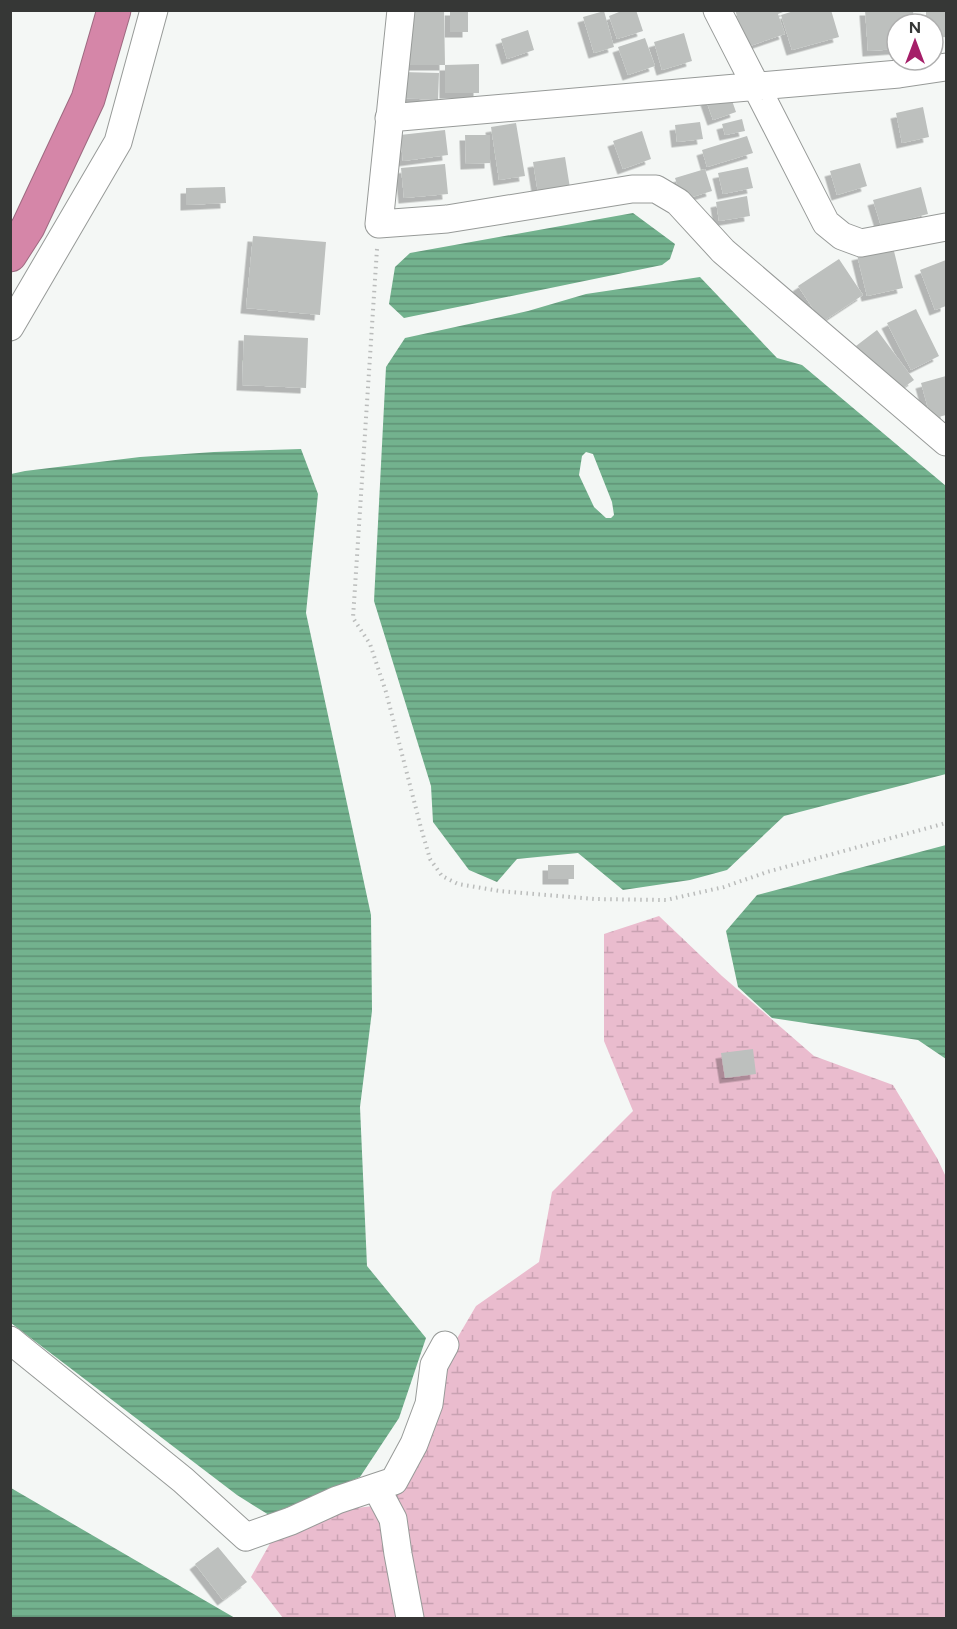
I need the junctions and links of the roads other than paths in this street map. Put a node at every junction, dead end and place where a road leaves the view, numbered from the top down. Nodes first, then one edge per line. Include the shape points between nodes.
1 (114, 10) edge
2 (154, 10) edge
3 (401, 10) edge
4 (717, 10) edge
5 (946, 67) edge
6 (756, 87) junction
7 (389, 117) junction
8 (946, 227) edge
9 (10, 255) edge
10 (10, 327) edge
11 (946, 442) edge
12 (10, 1340) edge
13 (445, 1345) dead end
14 (376, 1487) junction
15 (410, 1618) edge

1 - 9 highway via 88,99 28,227
2 - 10 street via 118,142
3 - 7 street
4 - 6 street
5 - 6 street
6 - 7 street
6 - 8 street via 826,223 842,236 861,243
7 - 11 street via 379,224 447,219 632,189 656,189 678,202 723,251
12 - 14 street via 183,1480 246,1537
13 - 14 street via 434,1365 429,1404 414,1443 394,1481
14 - 15 street via 393,1519

